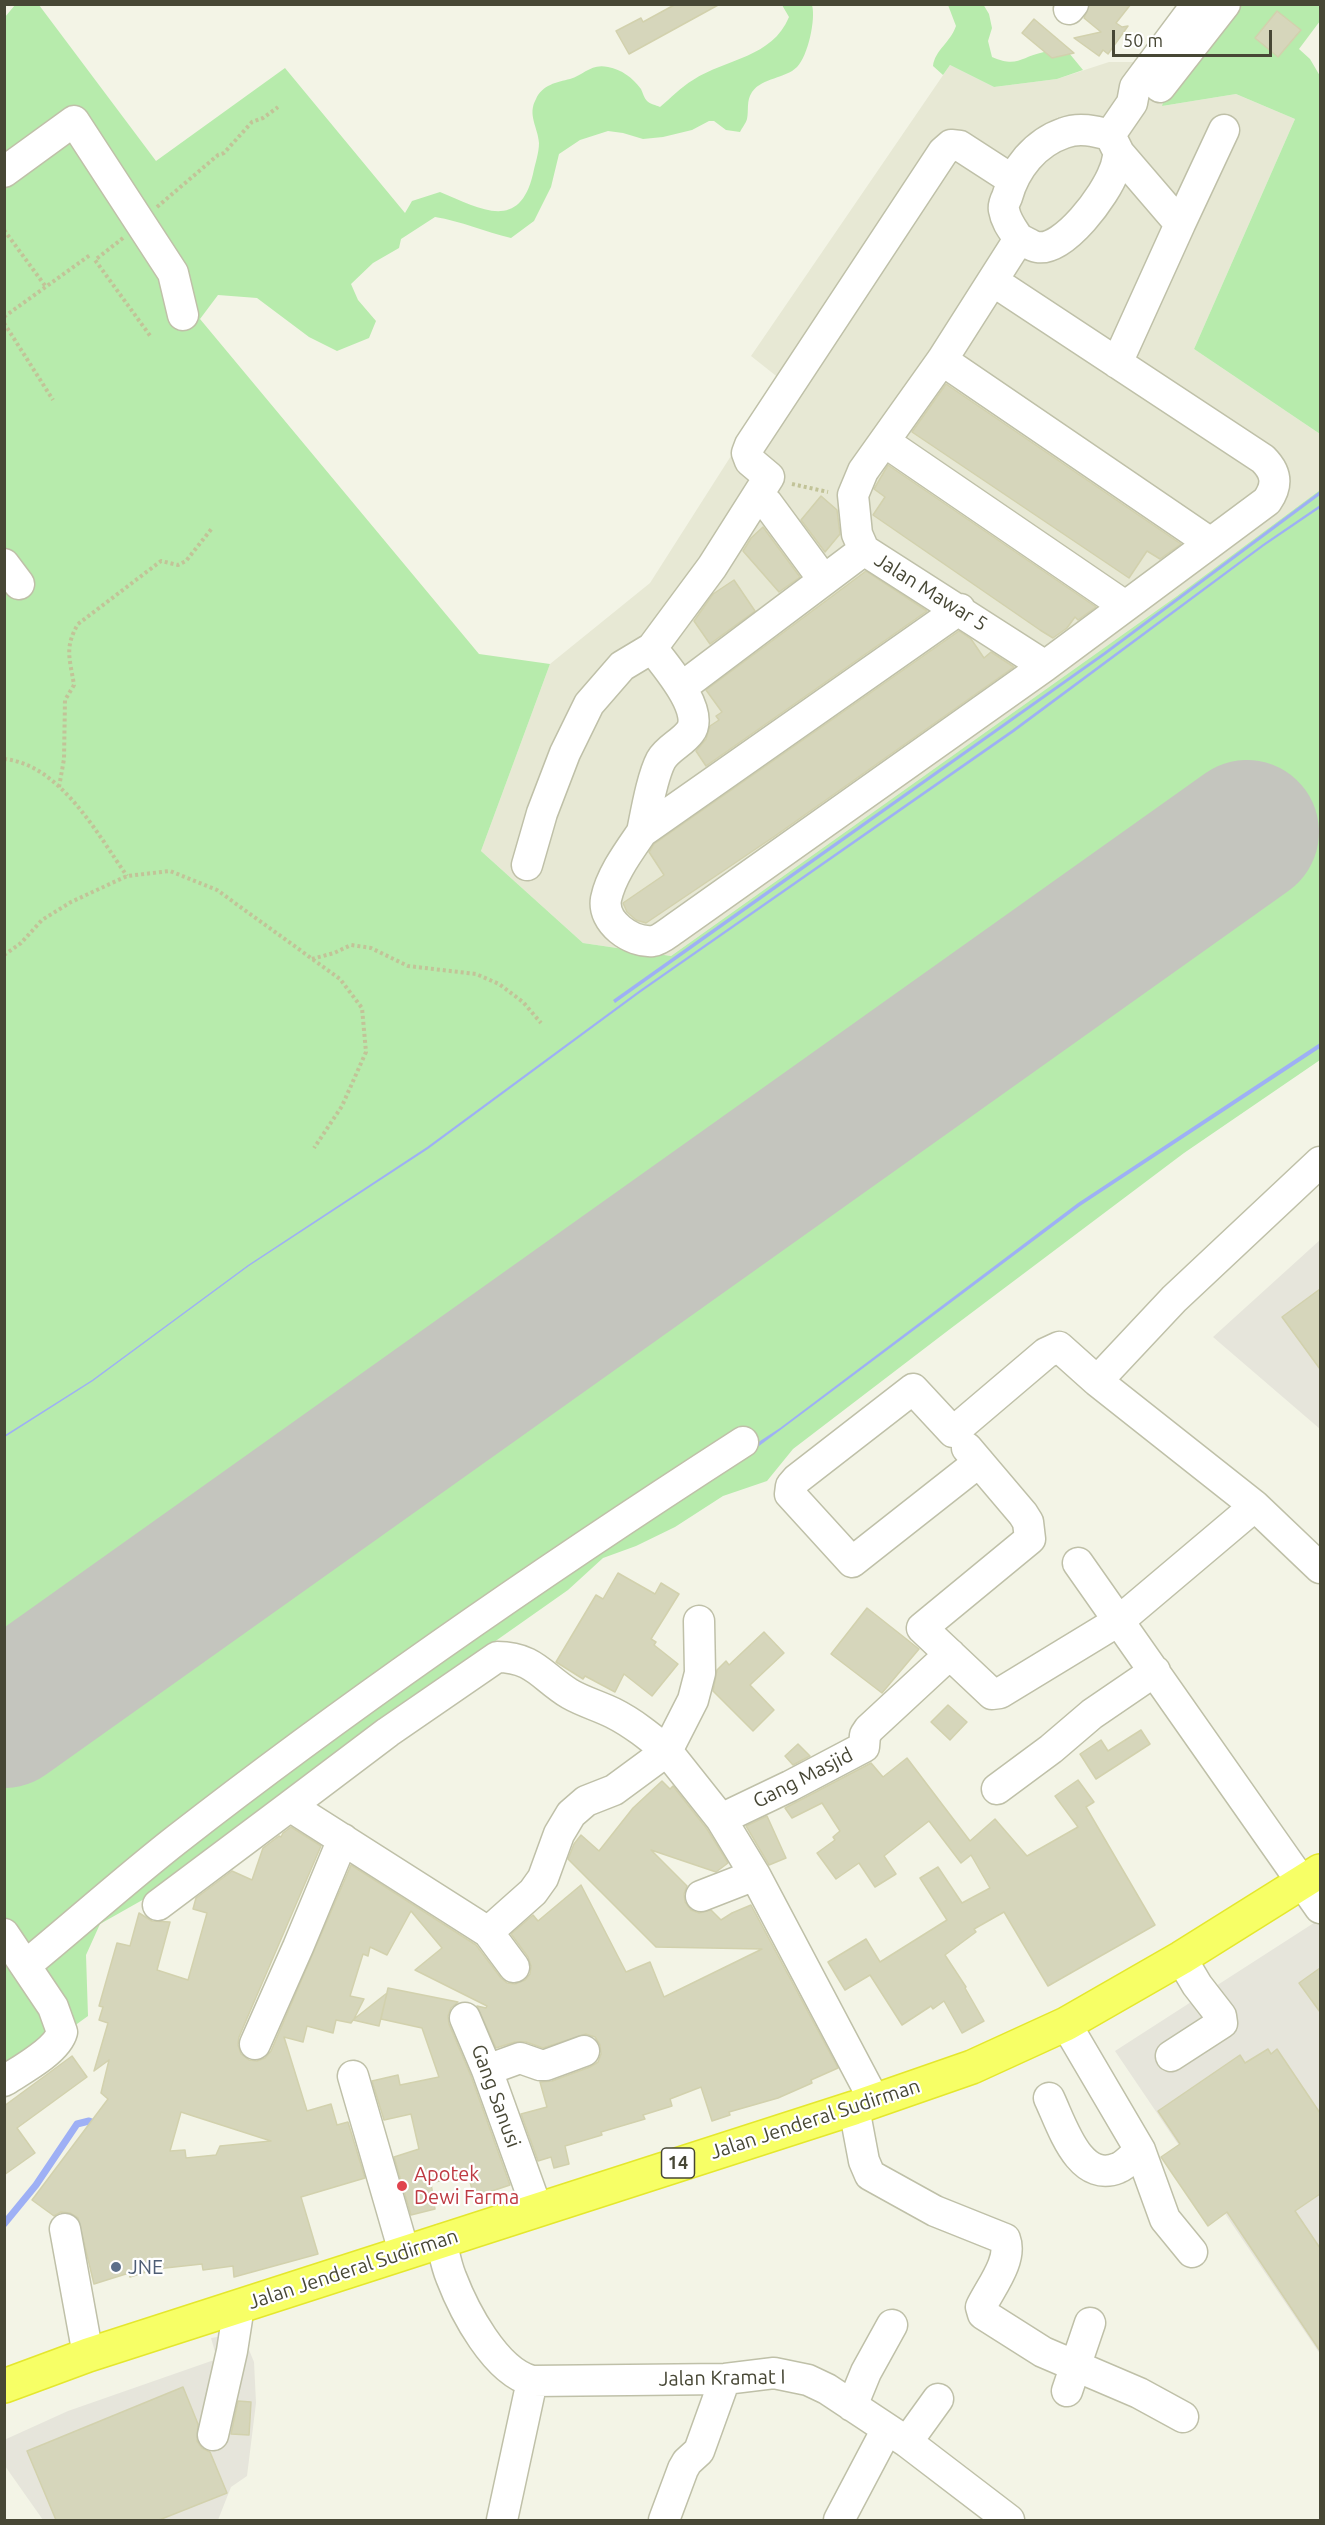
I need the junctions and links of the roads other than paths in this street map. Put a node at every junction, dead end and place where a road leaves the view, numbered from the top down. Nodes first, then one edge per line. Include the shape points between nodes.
1 (1197, 4) edge
2 (1225, 4) edge
3 (1132, 103) junction
4 (1224, 130) dead end
5 (1114, 144) junction
6 (4, 172) edge
7 (1011, 179) junction
8 (1180, 224) junction
9 (1019, 239) junction
10 (993, 281) junction
11 (183, 315) dead end
12 (942, 360) junction
13 (1117, 363) junction
14 (885, 442) junction
15 (768, 490) junction
16 (1209, 542) junction
17 (864, 550) junction
18 (823, 579) junction
19 (1125, 606) junction
20 (960, 609) junction
21 (652, 648) junction
22 (1045, 666) junction
23 (682, 687) junction
24 (642, 832) junction
25 (527, 865) dead end
26 (1320, 1162) edge
27 (1097, 1381) junction
28 (953, 1432) junction
29 (743, 1442) dead end
30 (979, 1462) junction
31 (1255, 1506) junction
32 (1078, 1563) dead end
33 (1320, 1568) edge
34 (1120, 1620) junction
35 (699, 1621) dead end
36 (950, 1654) junction
37 (1155, 1671) junction
38 (667, 1751) junction
39 (997, 1789) dead end
40 (290, 1806) junction
41 (721, 1819) junction
42 (343, 1839) junction
43 (754, 1875) junction
44 (1315, 1887) edge
45 (701, 1896) dead end
46 (158, 1905) dead end
47 (488, 1932) junction
48 (4, 1934) edge
49 (1181, 1958) junction
50 (26, 1965) junction
51 (514, 1967) dead end
52 (465, 2018) dead end
53 (1066, 2025) junction
54 (255, 2044) dead end
55 (584, 2051) dead end
56 (1171, 2056) dead end
57 (487, 2070) junction
58 (353, 2076) dead end
59 (4, 2082) edge
60 (1049, 2098) dead end
61 (864, 2104) junction
62 (1140, 2150) junction
63 (537, 2210) junction
64 (65, 2229) dead end
65 (441, 2240) junction
66 (404, 2252) junction
67 (1192, 2252) dead end
68 (239, 2306) junction
69 (1090, 2323) dead end
70 (892, 2325) dead end
71 (88, 2355) junction
72 (1072, 2378) junction
73 (725, 2379) junction
74 (532, 2381) junction
75 (4, 2386) edge
76 (938, 2399) dead end
77 (852, 2406) junction
78 (1183, 2417) dead end
79 (213, 2435) dead end
80 (897, 2435) junction
81 (502, 2520) edge
82 (664, 2520) edge
83 (839, 2520) edge
84 (1009, 2520) edge

1 - 3 street via 1135,87
2 - 3 street via 1152,97
3 - 5 street
4 - 8 street
5 - 7 street via 1090,130 1065,132 1027,157
5 - 8 street
5 - 9 street via 1115,170 1080,222 1059,242 1038,247
6 - 11 street via 74,121 173,273
7 - 9 street via 1004,208
7 - 15 street via 960,146 951,145 943,152 750,445 750,461
8 - 13 street
9 - 10 street
10 - 12 street
10 - 13 street
12 - 14 street
12 - 16 street
13 - 16 street via 1272,468 1276,480 1267,501
14 - 17 street, Jalan Mawar 5 via 863,471 853,495 857,534
14 - 19 street
15 - 18 street
15 - 21 street
16 - 19 street
17 - 18 street
17 - 20 street, Jalan Mawar 5
18 - 23 street
19 - 22 street
20 - 22 street, Jalan Mawar 5
20 - 24 street
21 - 23 street
21 - 25 street via 622,666 589,704 565,753
22 - 24 street via 656,940 624,932 606,911 606,898
23 - 24 street via 693,728 660,761
26 - 27 street via 1174,1299
27 - 28 street via 1065,1351 1053,1348
27 - 31 street
28 - 30 street
28 - 30 street via 913,1389 797,1479 790,1494 852,1562
29 - 50 street via 485,1613 334,1722 175,1841
30 - 36 street via 1023,1514 1031,1530 1030,1539 922,1628
31 - 33 street
31 - 34 street
32 - 34 street
34 - 36 street via 1000,1693 989,1692
34 - 37 street
35 - 38 street via 700,1673 693,1700
36 - 41 street, Gang Masjid via 869,1729 864,1747
37 - 39 street via 1092,1714
37 - 44 street
38 - 40 street via 613,1713 570,1694 539,1668 497,1657
38 - 41 street
38 - 47 street via 614,1790 586,1801 571,1814 543,1878
40 - 42 street
40 - 46 street
41 - 43 street
42 - 47 street
42 - 54 street
43 - 45 street
43 - 61 street
44 - 49 highway, Jalan Jenderal Sudirman / 14
47 - 51 street
48 - 50 street
49 - 53 highway, Jalan Jenderal Sudirman / 14
49 - 56 street via 1222,2023
50 - 59 street via 53,2007 61,2034 47,2051
52 - 57 street, Gang Sanusi
53 - 61 highway, Jalan Jenderal Sudirman / 14 via 972,2067
53 - 62 street
55 - 57 street via 546,2065 520,2058
57 - 63 street, Gang Sanusi
58 - 66 street
60 - 62 street via 1073,2150 1092,2169 1106,2172 1120,2168
61 - 63 highway, Jalan Jenderal Sudirman / 14
61 - 72 street via 864,2161 870,2175 935,2211 1005,2239 1006,2258 981,2307 982,2314 1043,2352
62 - 67 street via 1165,2219
63 - 65 highway, Jalan Jenderal Sudirman / 14
64 - 71 street
65 - 66 highway, Jalan Jenderal Sudirman / 14
65 - 74 street via 450,2275 469,2317 504,2365
66 - 68 highway, Jalan Jenderal Sudirman / 14
68 - 71 highway, Jalan Jenderal Sudirman / 14
68 - 79 street
69 - 72 street
70 - 77 street
71 - 75 highway, Jalan Jenderal Sudirman / 14
72 - 78 street via 1139,2393
73 - 74 street, Jalan Kramat I
73 - 77 street, Jalan Kramat I via 774,2373 791,2376 818,2385
73 - 82 street via 699,2451 683,2469
74 - 81 street
76 - 80 street
77 - 80 street, Jalan Kramat I
80 - 83 street
80 - 84 street, Jalan Kramat I

